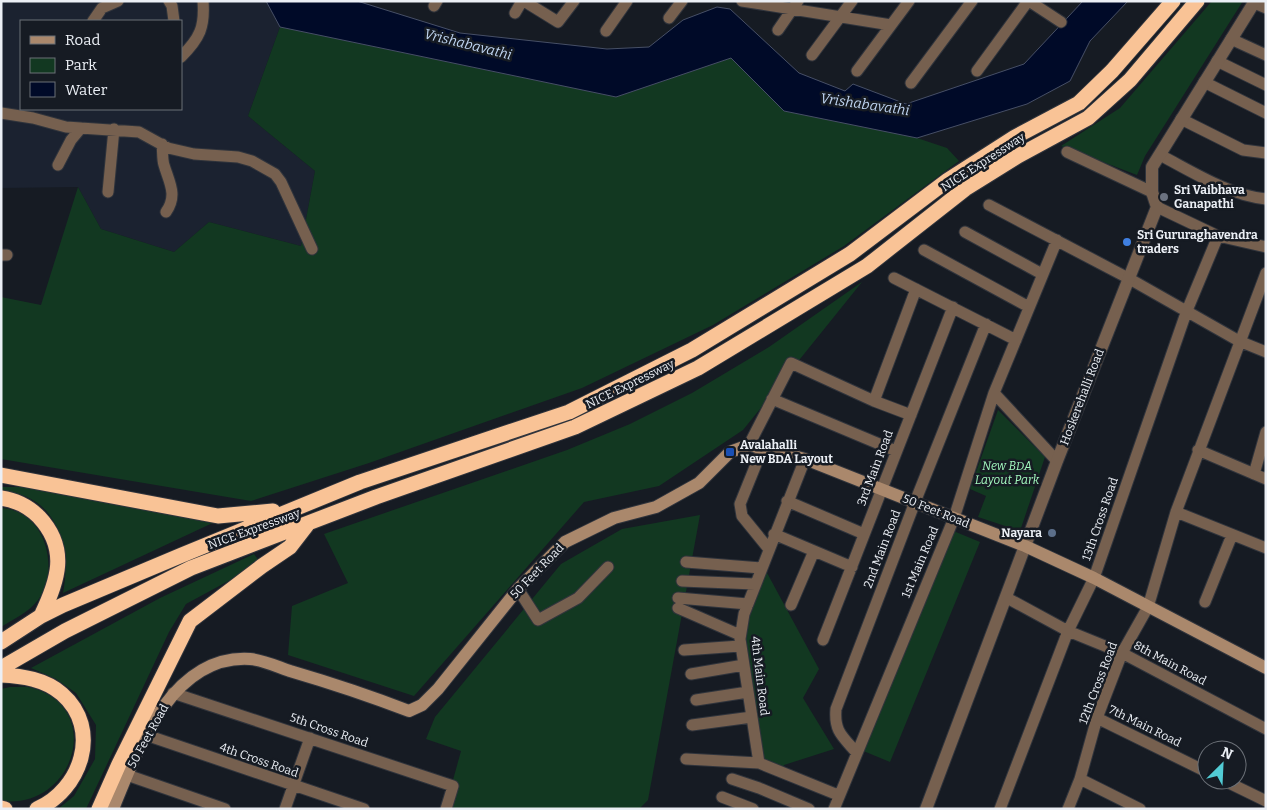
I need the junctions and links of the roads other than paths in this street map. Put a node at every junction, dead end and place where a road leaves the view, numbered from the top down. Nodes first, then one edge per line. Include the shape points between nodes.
1 (118, 1) edge
2 (168, 1) edge
3 (203, 1) edge
4 (523, 1) edge
5 (574, 1) edge
6 (627, 1) edge
7 (682, 1) edge
8 (852, 1) edge
9 (909, 1) edge
10 (972, 1) edge
11 (1029, 1) edge
12 (1173, 1) edge
13 (1197, 1) edge
14 (741, 4) edge
15 (1258, 4) edge
16 (795, 5) edge
17 (515, 13) dead end
18 (840, 17) junction
19 (669, 18) dead end
20 (94, 20) edge
21 (174, 20) edge
22 (1061, 22) dead end
23 (891, 26) junction
24 (778, 30) dead end
25 (606, 31) dead end
26 (1231, 39) junction
27 (812, 55) dead end
28 (1266, 55) edge
29 (182, 56) edge
30 (1217, 61) junction
31 (977, 70) dead end
32 (857, 71) dead end
33 (1204, 82) junction
34 (911, 84) dead end
35 (1266, 85) edge
36 (1, 113) edge
37 (36, 113) edge
38 (1266, 113) edge
39 (1182, 119) junction
40 (81, 128) junction
41 (114, 129) junction
42 (162, 144) junction
43 (1067, 152) dead end
44 (1266, 153) edge
45 (1160, 155) junction
46 (58, 165) dead end
47 (108, 192) dead end
48 (1152, 192) junction
49 (1266, 199) edge
50 (989, 205) dead end
51 (1157, 208) junction
52 (166, 212) dead end
53 (965, 232) dead end
54 (1218, 236) junction
55 (1057, 240) junction
56 (1266, 247) edge
57 (312, 249) dead end
58 (924, 250) dead end
59 (1042, 274) junction
60 (1265, 277) edge
61 (894, 278) dead end
62 (1128, 278) junction
63 (916, 289) junction
64 (953, 306) junction
65 (1029, 307) junction
66 (1186, 313) junction
67 (986, 324) junction
68 (1016, 340) junction
69 (1239, 341) junction
70 (1266, 352) edge
71 (994, 393) junction
72 (772, 399) junction
73 (874, 401) junction
74 (910, 415) junction
75 (1266, 432) edge
76 (749, 445) junction
77 (763, 447) junction
78 (1198, 450) junction
79 (896, 451) junction
80 (805, 459) junction
81 (1057, 461) junction
82 (1254, 474) junction
83 (1, 475) edge
84 (1266, 479) edge
85 (881, 489) junction
86 (1, 498) edge
87 (787, 501) junction
88 (914, 502) junction
89 (300, 507) junction
90 (1176, 512) junction
91 (954, 518) junction
92 (307, 525) junction
93 (774, 534) junction
94 (864, 534) junction
95 (1232, 535) junction
96 (1025, 546) junction
97 (768, 548) junction
98 (1266, 548) edge
99 (814, 551) junction
100 (686, 562) dead end
101 (608, 567) dead end
102 (852, 567) junction
103 (761, 568) junction
104 (1094, 578) junction
105 (682, 581) dead end
106 (755, 584) junction
107 (518, 589) junction
108 (1007, 598) junction
109 (1205, 602) dead end
110 (748, 604) junction
111 (791, 605) dead end
112 (1148, 606) junction
113 (41, 616) junction
114 (1068, 631) junction
115 (823, 640) dead end
116 (740, 641) junction
117 (1, 642) edge
118 (684, 650) dead end
119 (1122, 653) junction
120 (744, 665) junction
121 (1, 668) edge
122 (1266, 668) edge
123 (692, 674) dead end
124 (1, 675) edge
125 (748, 692) junction
126 (173, 693) junction
127 (696, 700) dead end
128 (752, 717) junction
129 (1097, 718) junction
130 (692, 725) dead end
131 (1266, 729) edge
132 (146, 735) junction
133 (310, 738) junction
134 (856, 752) junction
135 (686, 759) dead end
136 (759, 763) junction
137 (1197, 767) edge
138 (127, 775) junction
139 (732, 779) dead end
140 (1080, 779) junction
141 (293, 786) junction
142 (1243, 790) edge
143 (838, 795) junction
144 (722, 797) dead end
145 (1266, 801) edge
146 (1128, 806) edge
147 (37, 809) edge
148 (99, 809) edge
149 (114, 809) edge
150 (225, 809) edge
151 (285, 809) edge
152 (364, 809) edge
153 (446, 809) edge
154 (753, 809) edge
155 (810, 809) edge
156 (834, 809) edge
157 (926, 809) edge
158 (1000, 809) edge
159 (1068, 809) edge
160 (1140, 809) edge

1 - 20 street via 102,8
2 - 21 street
3 - 29 street via 204,20 198,38
4 - 5 street via 558,22
4 - 17 street
6 - 25 street
7 - 19 street
8 - 18 street
9 - 23 street
10 - 34 street
11 - 22 street
11 - 31 street
12 - 89 highway, NICE Expressway via 1112,71 1079,103 1015,137 948,180 850,254 692,350 570,412 360,482
13 - 92 highway, NICE Expressway via 1130,80 1088,118 965,189 867,266 698,368 575,427 376,497
14 - 16 street
15 - 26 street
16 - 18 street
16 - 24 street
18 - 23 street
18 - 27 street
23 - 32 street
26 - 28 street
26 - 30 street
30 - 33 street
30 - 35 street
33 - 38 street
33 - 39 street
36 - 37 street
37 - 40 street via 66,127
39 - 44 street via 1244,150
39 - 45 street
40 - 41 street
40 - 46 street
41 - 42 street via 139,132
41 - 47 street
42 - 52 street via 173,193
42 - 57 street via 194,154 238,157 267,168 281,182
43 - 48 street
45 - 48 street via 1152,167
45 - 49 street via 1226,188 1248,197
48 - 51 street
50 - 55 street
51 - 54 street
51 - 62 street, Hoskerehalli Road
53 - 59 street
54 - 56 street
54 - 66 street, 13th Cross Road
55 - 59 street, 1st Main Road
55 - 62 street
58 - 65 street
59 - 65 street, 1st Main Road
60 - 69 street, 12th Cross Road
61 - 63 street
62 - 66 street
62 - 81 street, Hoskerehalli Road
63 - 64 street
63 - 73 street
64 - 67 street
64 - 74 street, 3rd Main Road
65 - 68 street, 1st Main Road
66 - 69 street
66 - 104 street, 13th Cross Road
67 - 68 street
67 - 88 street, 2nd Main Road
68 - 71 street, 1st Main Road
69 - 70 street
69 - 78 street, 12th Cross Road
71 - 81 street
71 - 91 street, 1st Main Road
72 - 73 street via 791,363
72 - 76 street
72 - 79 street
73 - 74 street
74 - 79 street, 3rd Main Road
75 - 82 street
76 - 77 main road, 50 Feet Road
76 - 107 main road, 50 Feet Road via 730,452 699,483 656,507 614,518 565,542
77 - 80 main road, 50 Feet Road
77 - 97 street via 740,504 742,516
78 - 82 street
78 - 90 street, 12th Cross Road
79 - 85 street, 3rd Main Road
80 - 85 main road, 50 Feet Road
80 - 87 street, 4th Main Road
81 - 96 street, Hoskerehalli Road
82 - 84 street
83 - 89 highway via 218,516
85 - 88 main road, 50 Feet Road
85 - 94 street, 3rd Main Road
86 - 113 highway via 23,505 36,514 54,538 58,551 57,575
87 - 93 street, 4th Main Road
87 - 94 street
88 - 91 main road, 50 Feet Road
88 - 134 street, 2nd Main Road via 836,709 838,732
89 - 113 highway, NICE Expressway
90 - 95 street
90 - 112 street, 12th Cross Road
91 - 96 main road, 50 Feet Road
91 - 134 street, 1st Main Road
92 - 121 highway, NICE Expressway via 191,568 65,631
92 - 148 highway via 290,547 190,621
93 - 97 street, 4th Main Road
93 - 99 street
94 - 102 street, 3rd Main Road
95 - 98 street
95 - 109 street
96 - 104 main road, 50 Feet Road
96 - 108 street, Hoskerehalli Road
97 - 103 street, 4th Main Road
99 - 102 street
99 - 111 street
100 - 103 street
101 - 107 street via 578,598 538,620
102 - 115 street, 3rd Main Road
103 - 106 street, 4th Main Road
104 - 112 main road, 50 Feet Road
104 - 114 street, 13th Cross Road
105 - 106 street
106 - 110 street, 4th Main Road
107 - 126 main road, 50 Feet Road via 438,689 422,705 410,710 250,659 202,670
108 - 114 street, 8th Main Road
108 - 157 street, Hoskerehalli Road
110 - 116 street, 4th Main Road
110 - 116 street via 678,603
112 - 119 street, 12th Cross Road
112 - 122 main road, 50 Feet Road
113 - 117 highway, NICE Expressway
114 - 119 street, 8th Main Road
114 - 158 street, 13th Cross Road
116 - 118 street
116 - 120 street, 4th Main Road
119 - 129 street, 12th Cross Road
119 - 131 street, 8th Main Road
120 - 123 street
120 - 125 street, 4th Main Road
124 - 147 highway via 20,676 54,688 79,714 84,737 76,772 57,798
125 - 127 street
125 - 128 street, 4th Main Road
126 - 132 main road, 50 Feet Road
126 - 133 street, 5th Cross Road
128 - 130 street
128 - 136 street, 4th Main Road
129 - 137 street, 7th Main Road
129 - 140 street, 12th Cross Road
132 - 138 main road, 50 Feet Road
132 - 141 street, 4th Cross Road
133 - 141 street
133 - 153 street, 5th Cross Road via 453,786
134 - 143 street, 1st Main Road
135 - 136 street
136 - 143 street
138 - 149 main road, 50 Feet Road
138 - 150 street
139 - 155 street
140 - 146 street
140 - 159 street, 12th Cross Road
141 - 151 street
141 - 152 street, 4th Cross Road
142 - 145 street
143 - 156 street, 1st Main Road
144 - 154 street
146 - 160 street

